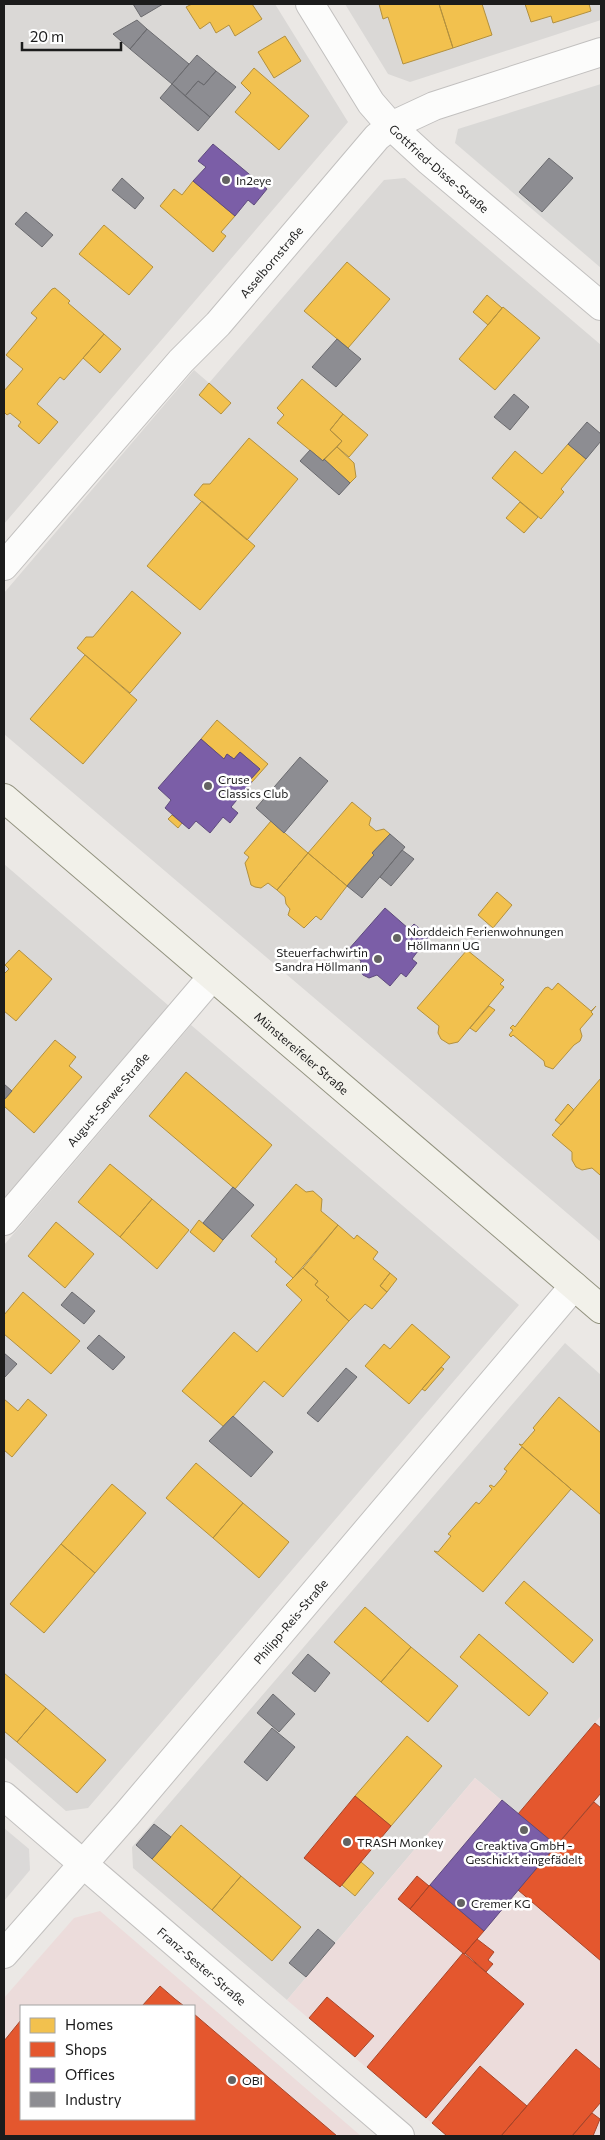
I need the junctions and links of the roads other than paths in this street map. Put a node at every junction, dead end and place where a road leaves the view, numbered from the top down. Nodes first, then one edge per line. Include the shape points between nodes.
1 (310, 4) edge
2 (601, 52) edge
3 (391, 126) junction
4 (601, 306) edge
5 (4, 566) edge
6 (4, 798) edge
7 (212, 977) junction
8 (4, 1221) edge
9 (574, 1286) junction
10 (601, 1309) edge
11 (4, 1796) edge
12 (83, 1864) junction
13 (4, 1954) edge
14 (400, 2136) edge

1 - 3 street, Gottfried-Disse-Straße via 372,103
2 - 3 street, Asselbornstraße via 434,106
3 - 4 street, Gottfried-Disse-Straße
3 - 5 street, Asselbornstraße via 364,150 218,324 180,360
6 - 7 street, Münstereifeler Straße
7 - 8 street, August-Serwe-Straße
7 - 9 street, Münstereifeler Straße
9 - 10 street, Münstereifeler Straße
9 - 12 street, Philipp-Reis-Straße
11 - 12 street, Franz-Sester-Straße
12 - 13 street, Philipp-Reis-Straße
12 - 14 street, Franz-Sester-Straße

